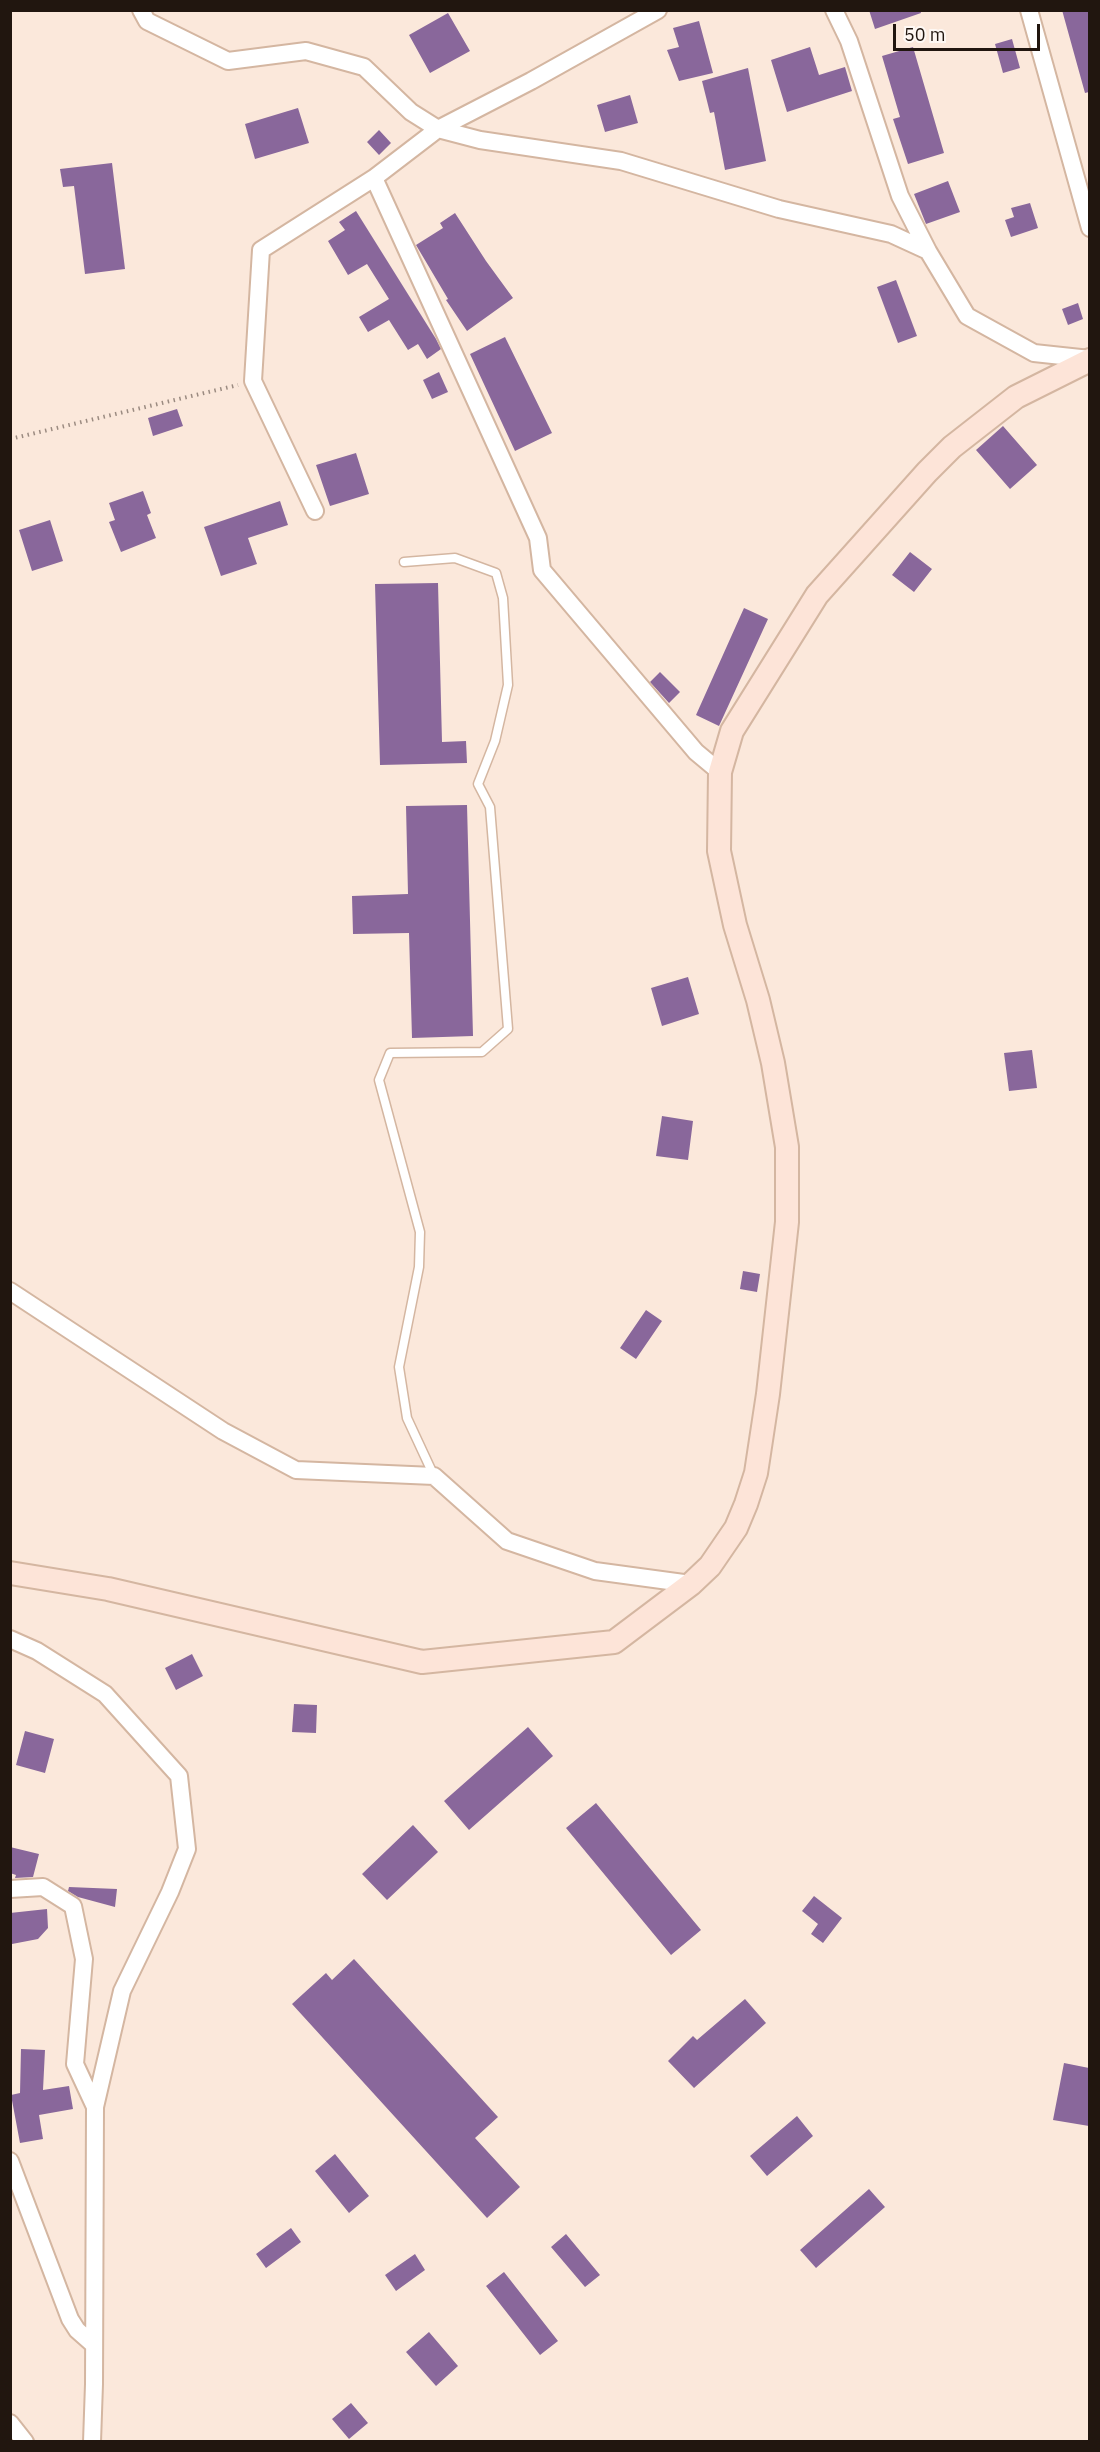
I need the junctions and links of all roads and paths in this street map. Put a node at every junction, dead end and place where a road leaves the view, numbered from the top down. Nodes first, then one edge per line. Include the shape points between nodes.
1 (141, 10) edge
2 (658, 10) edge
3 (834, 10) edge
4 (1029, 10) edge
5 (438, 129) junction
6 (374, 178) junction
7 (1089, 228) edge
8 (928, 251) junction
9 (1089, 359) edge
10 (253, 381) junction
11 (10, 439) edge
12 (315, 512) dead end
13 (404, 562) dead end
14 (720, 772) junction
15 (10, 1291) edge
16 (434, 1476) junction
17 (10, 1573) edge
18 (691, 1584) junction
19 (10, 1639) edge
20 (10, 1889) edge
21 (95, 2107) junction
22 (10, 2161) edge
23 (94, 2345) junction
24 (10, 2423) edge
25 (24, 2442) edge
26 (92, 2442) edge

1 - 5 street via 147,21 228,61 306,51 364,67 411,112
2 - 5 street
3 - 8 street via 849,41 900,196
4 - 7 street
5 - 6 street
5 - 8 street via 480,140 621,161 779,209 891,234
6 - 10 street via 261,250
6 - 14 street via 538,538 542,570 696,752
8 - 9 street via 967,316 1034,353
9 - 14 street via 1016,398 927,471 817,595 732,731
10 - 11 path
10 - 12 street
13 - 16 lane via 455,558 495,573 503,598 508,685 495,741 478,784 490,807 508,1029 482,1052 390,1053 379,1080 420,1232 419,1267 399,1367 407,1418
14 - 18 street via 719,851 773,1063 787,1147 787,1222 756,1473 746,1504 723,1550
15 - 16 street via 223,1431 296,1470
16 - 18 street via 507,1541 595,1570
17 - 18 street via 108,1589 422,1662 614,1642
19 - 21 street via 105,1694 179,1776 187,1849 122,1991
20 - 21 street via 43,1887 73,1906 84,1959 75,2064
21 - 23 street
22 - 23 street via 70,2319
23 - 26 street
24 - 25 street

